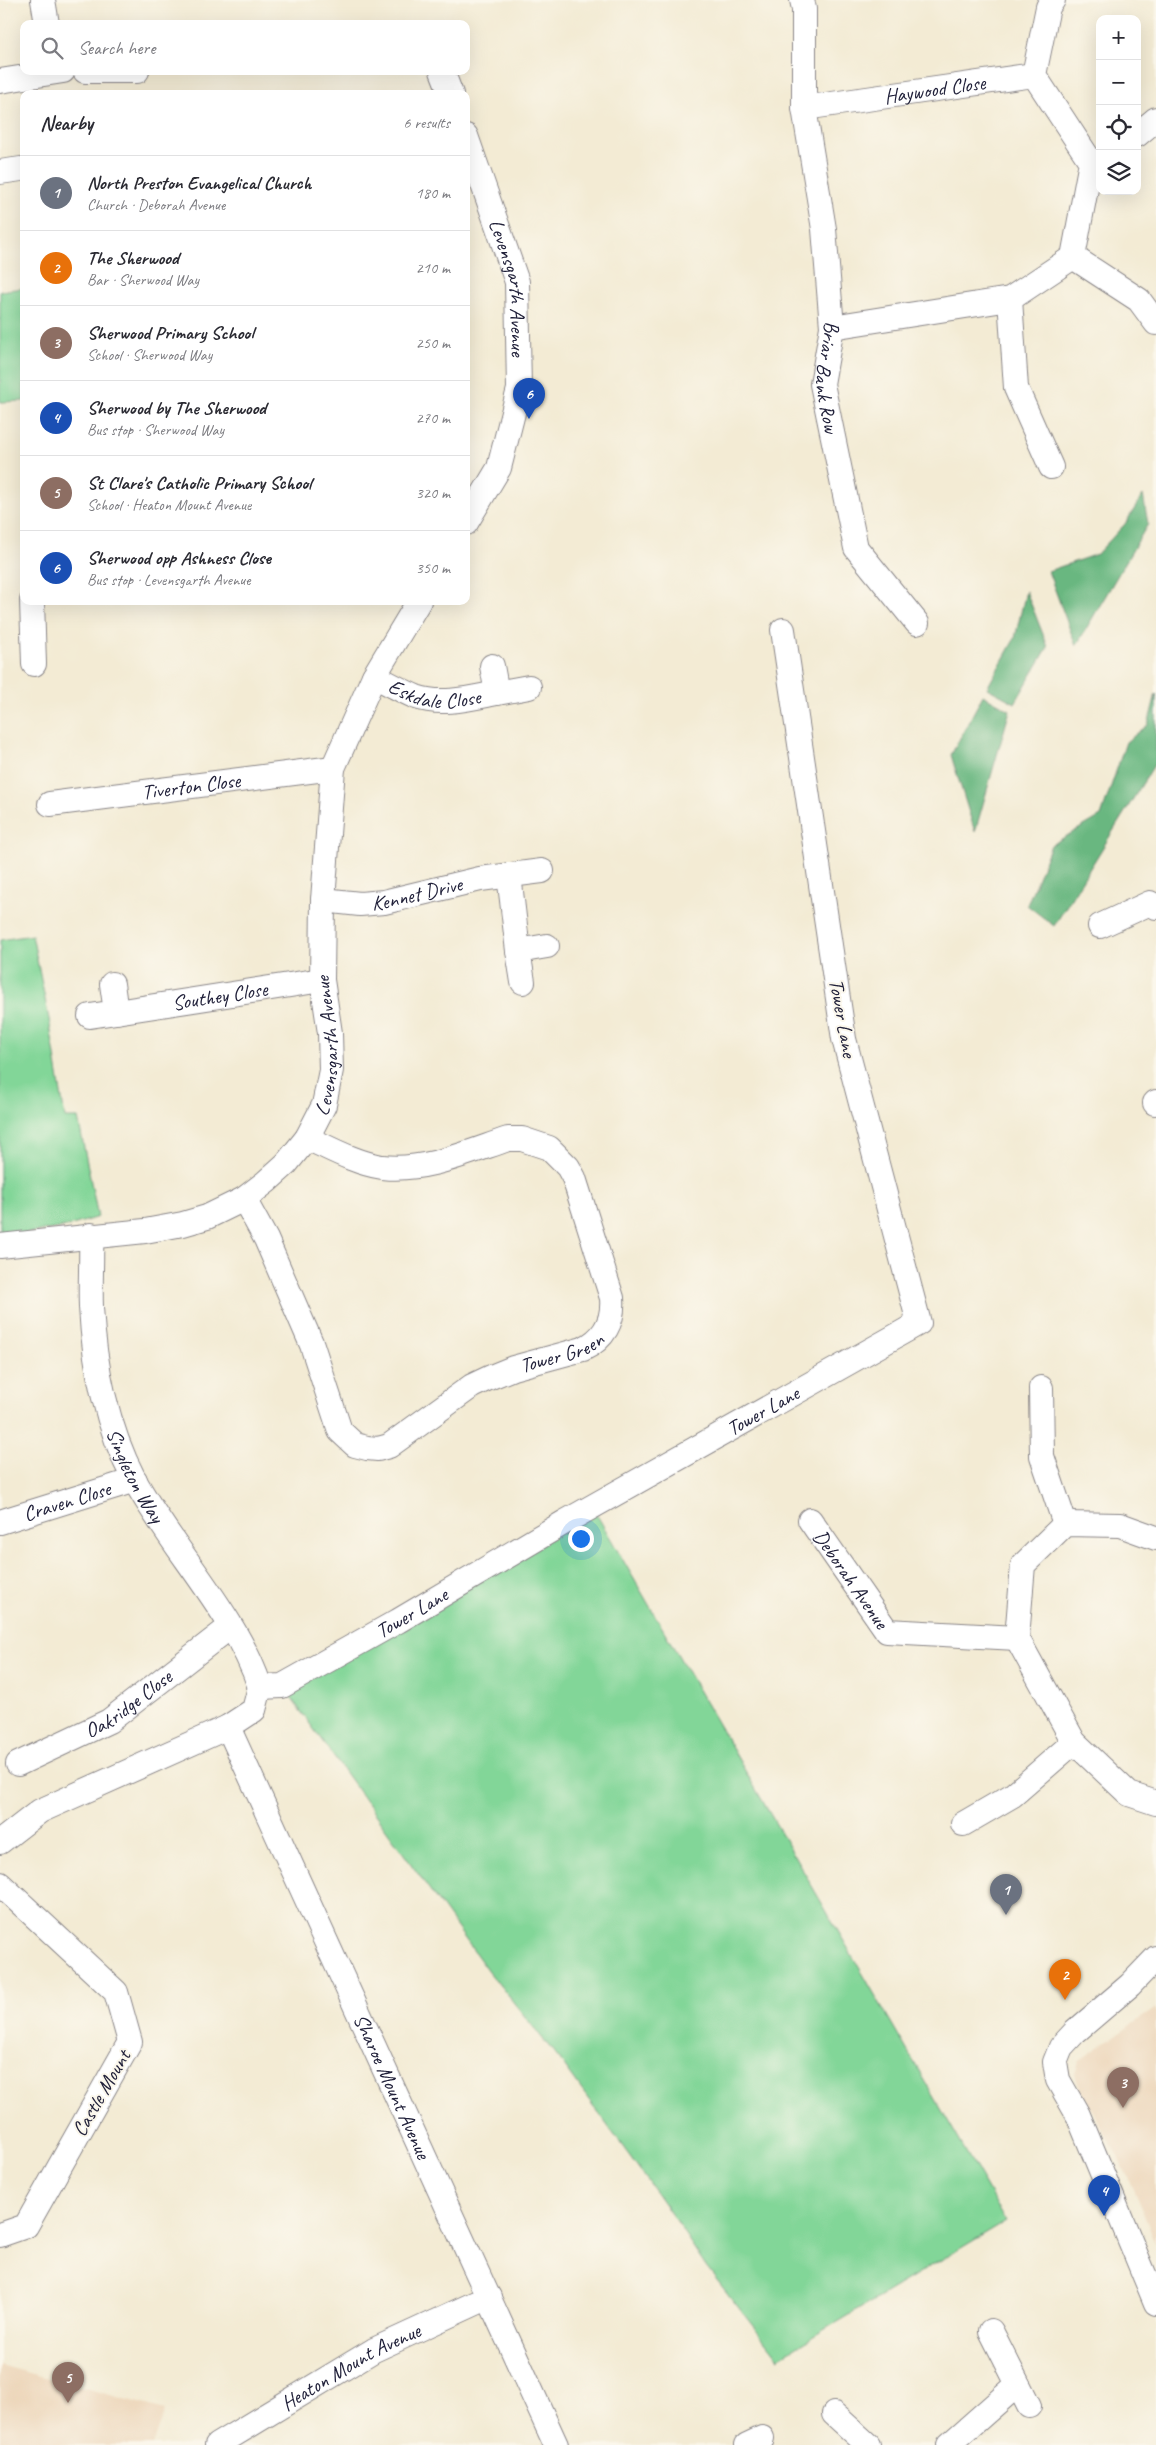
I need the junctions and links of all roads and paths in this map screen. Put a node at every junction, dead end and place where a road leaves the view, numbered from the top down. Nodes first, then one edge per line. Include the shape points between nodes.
1 (43, 0) edge
2 (802, 0) edge
3 (1053, 0) edge
4 (46, 20) edge
5 (38, 75) edge
6 (444, 75) edge
7 (1034, 75) junction
8 (0, 81) edge
9 (449, 90) edge
10 (804, 108) junction
11 (1156, 119) edge
12 (1141, 132) edge
13 (1096, 160) edge
14 (470, 162) edge
15 (1073, 258) junction
16 (1010, 299) junction
17 (1156, 323) edge
18 (832, 327) junction
19 (1051, 467) dead end
20 (470, 515) edge
21 (32, 605) edge
22 (417, 605) edge
23 (917, 623) dead end
24 (783, 630) dead end
25 (34, 664) dead end
26 (492, 666) dead end
27 (374, 676) junction
28 (529, 687) dead end
29 (497, 693) junction
30 (333, 768) junction
31 (50, 804) dead end
32 (542, 870) dead end
33 (509, 875) junction
34 (323, 900) junction
35 (1156, 907) edge
36 (1100, 926) dead end
37 (548, 946) dead end
38 (518, 951) junction
39 (322, 980) junction
40 (523, 982) dead end
41 (112, 984) dead end
42 (116, 1012) junction
43 (90, 1016) dead end
44 (308, 1138) junction
45 (244, 1199) junction
46 (91, 1235) junction
47 (0, 1246) edge
48 (1041, 1388) dead end
49 (135, 1480) junction
50 (810, 1520) dead end
51 (0, 1522) edge
52 (1065, 1524) junction
53 (1156, 1538) edge
54 (230, 1627) junction
55 (1017, 1638) junction
56 (260, 1687) junction
57 (228, 1727) junction
58 (1074, 1742) junction
59 (18, 1764) dead end
60 (1156, 1803) edge
61 (963, 1824) dead end
62 (0, 1842) edge
63 (0, 1884) edge
64 (1156, 1958) edge
65 (0, 2235) edge
66 (489, 2297) junction
67 (1156, 2302) edge
68 (991, 2331) dead end
69 (1017, 2385) junction
70 (1029, 2406) dead end
71 (834, 2414) dead end
72 (217, 2445) edge
73 (556, 2445) edge
74 (868, 2445) edge
75 (948, 2445) edge

1 - 4 street
2 - 10 street, Briar Bank Row
3 - 7 street via 1048,8
5 - 8 street
6 - 9 street
7 - 10 street, Haywood Close
7 - 13 street
10 - 18 street, Briar Bank Row via 824,229
11 - 12 street
13 - 15 street
14 - 20 street, Levensgarth Avenue via 517,282 519,389 499,468
15 - 16 street
15 - 17 street via 1139,300
16 - 18 street
16 - 19 street via 1016,388
18 - 23 street, Briar Bank Row via 822,384 856,548
21 - 25 street
22 - 27 street, Levensgarth Avenue
24 - 56 street, Tower Lane via 844,1038 919,1324 565,1522 282,1686
26 - 29 street, Eskdale Close
27 - 29 street, Eskdale Close via 428,700 457,700
27 - 30 street, Levensgarth Avenue
28 - 29 street, Eskdale Close
30 - 31 street, Tiverton Close
30 - 34 street, Levensgarth Avenue
32 - 33 street, Kennet Drive
33 - 34 street, Kennet Drive via 384,902 360,904
33 - 38 street
34 - 39 street, Levensgarth Avenue
35 - 36 street via 1150,903
37 - 38 street
38 - 40 street
39 - 42 street, Southey Close
39 - 44 street, Levensgarth Avenue via 330,1033 331,1070 324,1105
41 - 42 street
42 - 43 street, Southey Close
44 - 45 street, Levensgarth Avenue via 286,1164
44 - 45 street, Tower Green via 348,1157 382,1167 420,1166 508,1139 522,1139 549,1148 560,1156 574,1178 612,1298 613,1309 606,1330 583,1349 514,1368 472,1386 389,1446 378,1449 356,1445 340,1431 312,1345 266,1239
45 - 46 street, Levensgarth Avenue via 207,1217 183,1224
46 - 47 street, Levensgarth Avenue
46 - 49 street, Singleton Way via 91,1310 102,1390 112,1429
48 - 52 street via 1042,1456
49 - 51 street, Craven Close
49 - 54 street, Singleton Way
50 - 55 street, Deborah Avenue via 888,1631
52 - 53 street via 1120,1525
52 - 55 street via 1023,1565
54 - 56 street, Singleton Way via 252,1665
54 - 59 street, Oakridge Close via 110,1721
55 - 58 street
56 - 57 street via 254,1710
57 - 62 street via 40,1811
57 - 66 street, Sharoe Mount Avenue
58 - 60 street via 1129,1794
58 - 61 street via 1013,1794
63 - 65 street, Castle Mount via 116,1992 130,2042 26,2226
64 - 67 street via 1061,2046 1055,2062 1058,2080 1078,2115
66 - 72 street, Heaton Mount Avenue via 374,2350
66 - 73 street, Sharoe Mount Avenue
68 - 69 street
69 - 70 street
69 - 75 street
71 - 74 street

